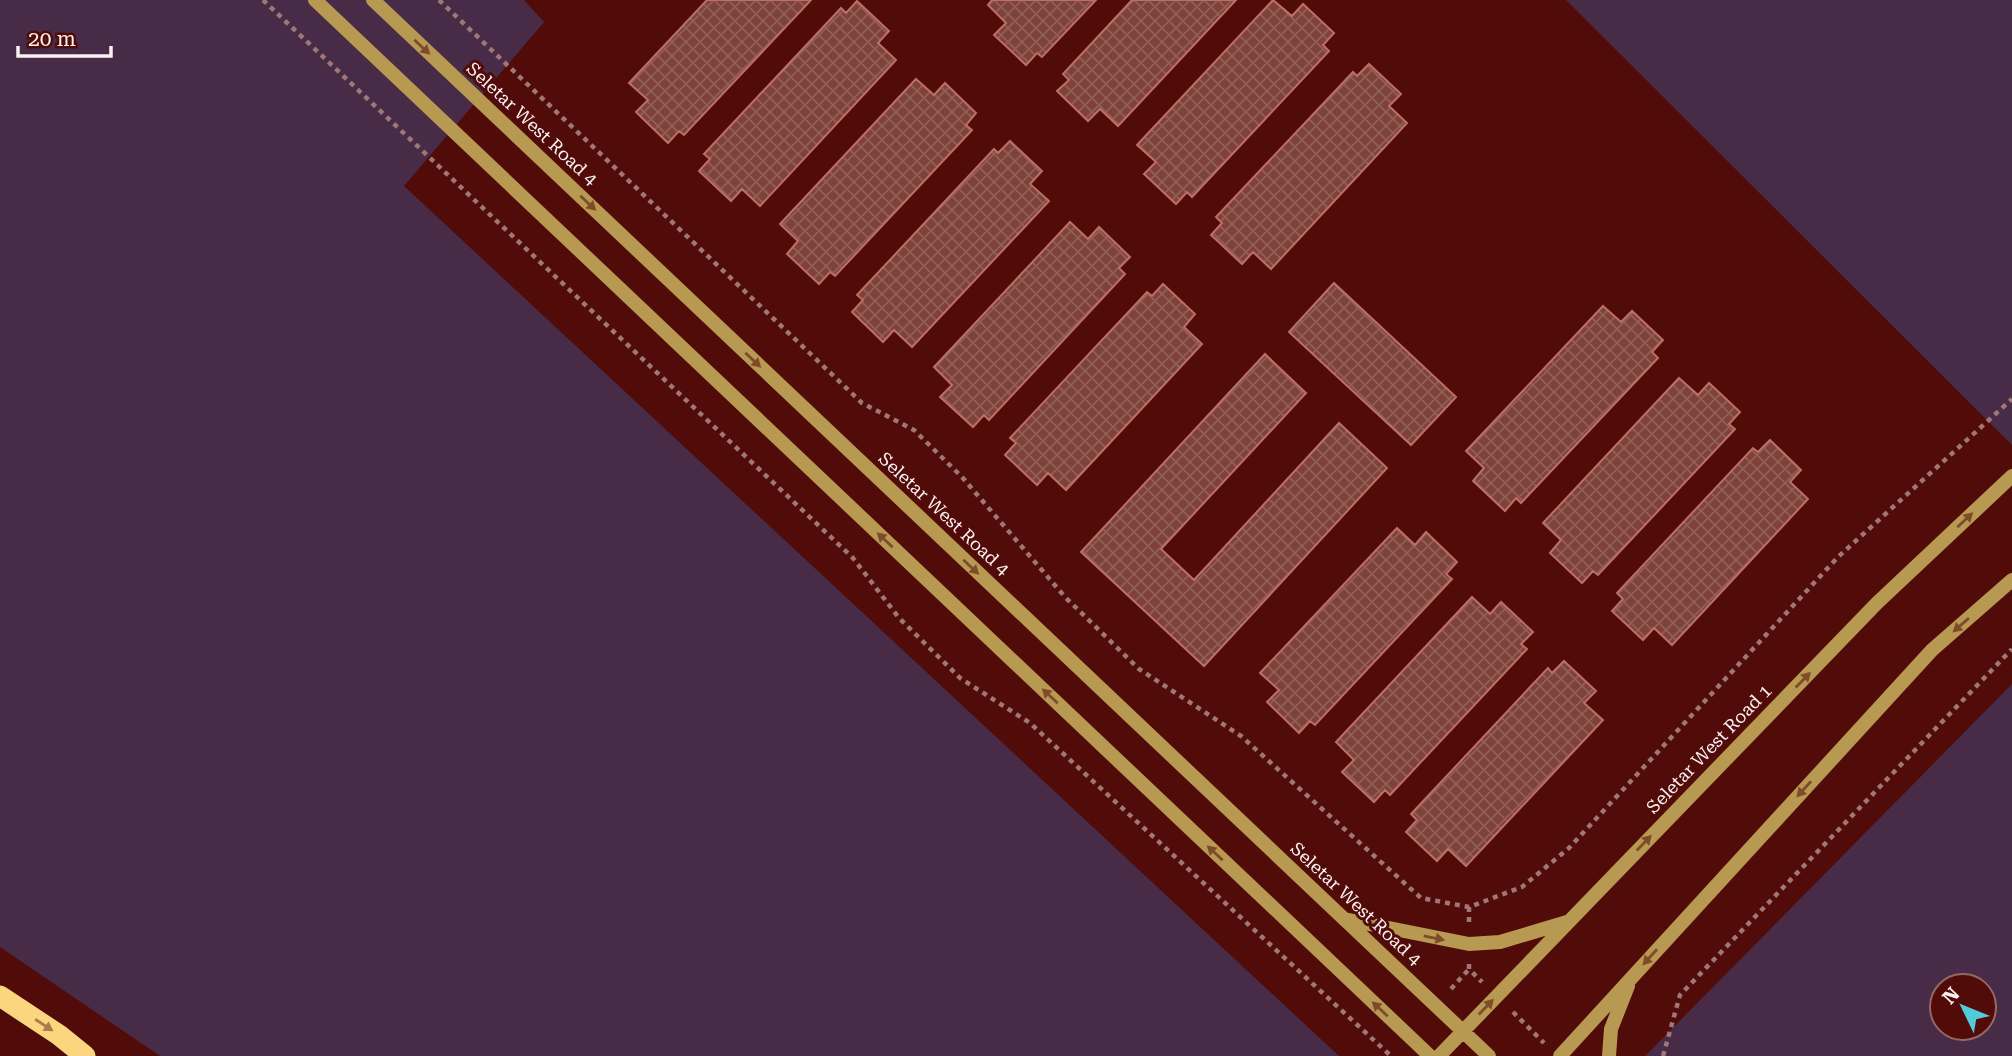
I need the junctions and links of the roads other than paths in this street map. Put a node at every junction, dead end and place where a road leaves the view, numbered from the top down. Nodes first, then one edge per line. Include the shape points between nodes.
1 (315, 0) edge
2 (373, 0) edge
3 (2012, 475) edge
4 (2012, 580) edge
5 (1343, 919) junction
6 (1568, 922) junction
7 (1631, 978) junction
8 (0, 996) edge
9 (1462, 1031) junction
10 (85, 1056) edge
11 (1430, 1056) edge
12 (1439, 1056) edge
13 (1489, 1056) edge
14 (1560, 1056) edge
15 (1609, 1056) edge

11 -> 1 main road
2 -> 5 main road, Seletar West Road 4
6 -> 3 main road, Seletar West Road 1 via 1877,603
4 -> 7 main road via 1932,650
5 -> 6 main road via 1469,944 1500,942
5 - 9 main road, Seletar West Road 4
9 -> 6 main road, Seletar West Road 1
7 - 14 main road
7 - 15 main road via 1611,1029
8 -> 10 highway
9 - 12 main road, Seletar West Road 1
9 - 13 main road, Seletar West Road 4

